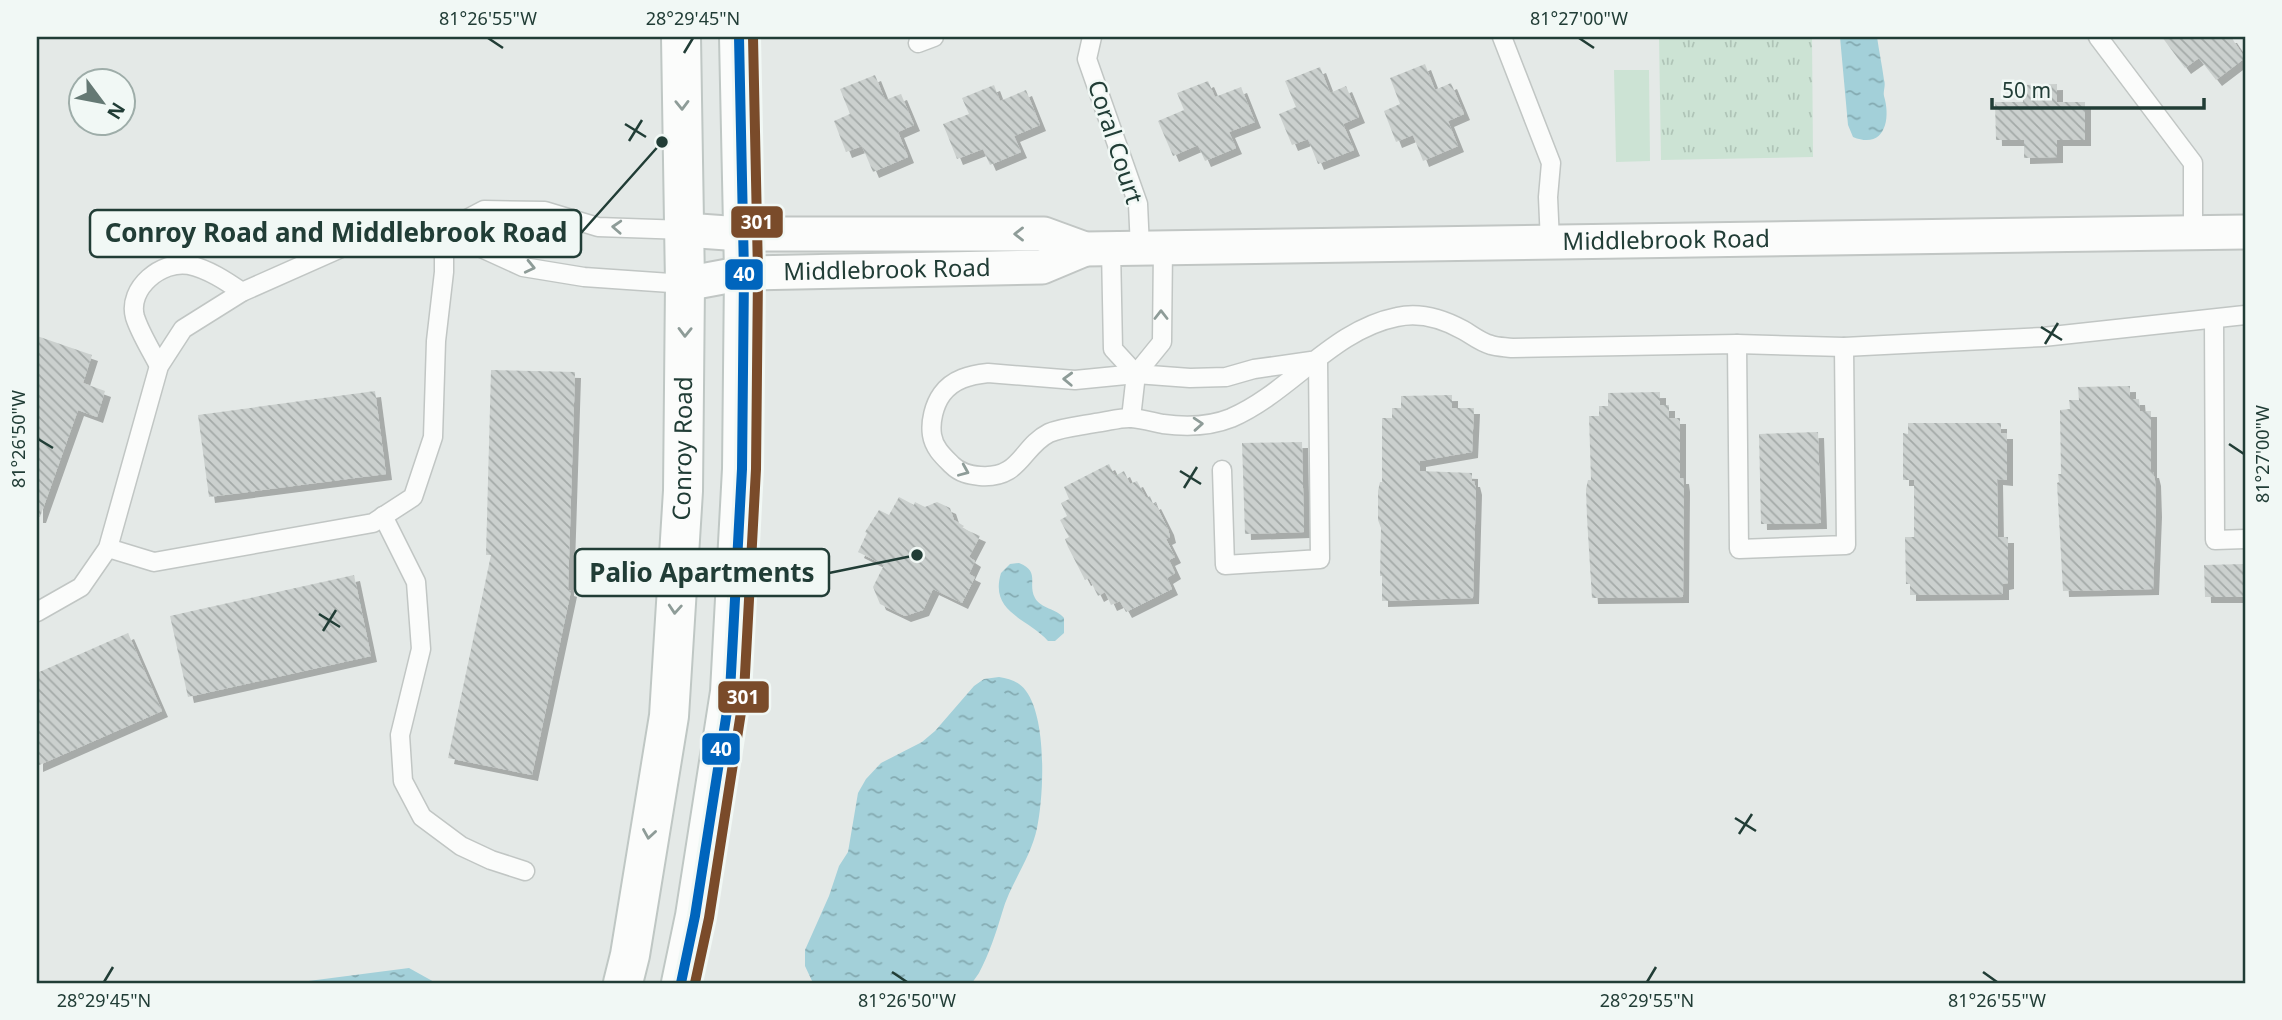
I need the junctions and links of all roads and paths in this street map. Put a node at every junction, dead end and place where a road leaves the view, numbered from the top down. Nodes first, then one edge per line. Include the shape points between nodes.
1 (681, 37) edge
2 (739, 37) edge
3 (1092, 37) edge
4 (1502, 37) edge
5 (2098, 37) edge
6 (685, 230) junction
7 (444, 231) junction
8 (2245, 232) edge
9 (2193, 233) junction
10 (741, 234) junction
11 (1550, 242) junction
12 (1125, 248) junction
13 (744, 273) junction
14 (685, 284) junction
15 (242, 292) junction
16 (2245, 315) edge
17 (2214, 319) junction
18 (1737, 344) junction
19 (1844, 347) junction
20 (1318, 360) junction
21 (159, 366) junction
22 (1136, 374) junction
23 (1130, 418) junction
24 (1222, 470) dead end
25 (383, 516) junction
26 (2245, 539) edge
27 (108, 548) junction
28 (37, 612) edge
29 (525, 871) dead end
30 (623, 983) edge
31 (681, 983) edge

1 -> 6 main road, Conroy Road
2 - 10 main road
3 - 12 lane, Coral Court via 1087,59 1138,204
4 - 11 lane via 1551,163
5 - 9 lane via 2193,163
6 -> 7 lane via 598,227 545,211 484,210
6 - 10 street, Middlebrook Road
6 - 14 main road, Conroy Road
7 -> 14 lane via 523,267 584,277
7 - 15 lane via 397,233 348,245
7 - 25 lane via 433,438 413,497
8 - 9 street, Middlebrook Road
9 - 11 street, Middlebrook Road
12 -> 10 street, Middlebrook Road via 1044,234
10 - 13 main road
11 - 12 street, Middlebrook Road
12 - 13 street, Middlebrook Road via 1042,267
12 - 22 lane via 1113,349
22 -> 12 lane via 1161,342
13 - 14 street, Middlebrook Road
13 - 31 main road via 742,468 730,692
14 -> 30 main road, Conroy Road via 683,491 668,716
15 - 21 lane via 183,329
15 - 21 lane via 187,264 159,270 138,290 134,315
16 - 17 lane
17 - 19 lane via 2043,337
17 - 26 lane via 2215,540
18 - 19 lane
18 - 19 lane via 1739,550 1846,545
18 - 20 lane via 1511,348 1492,346 1441,320 1412,314 1363,327
20 - 22 lane via 1226,377
23 -> 20 lane via 1167,425 1201,425 1230,418 1266,399
20 - 24 lane via 1320,559 1225,565
21 - 27 lane
22 - 23 lane
22 -> 23 lane via 1075,380 975,375 943,392 931,428 939,452 956,469 991,477 1023,459 1049,433
25 - 27 lane via 373,523 154,562
25 - 29 lane via 416,582 421,649 400,735 403,781 422,817 451,839
27 - 28 lane via 81,587

